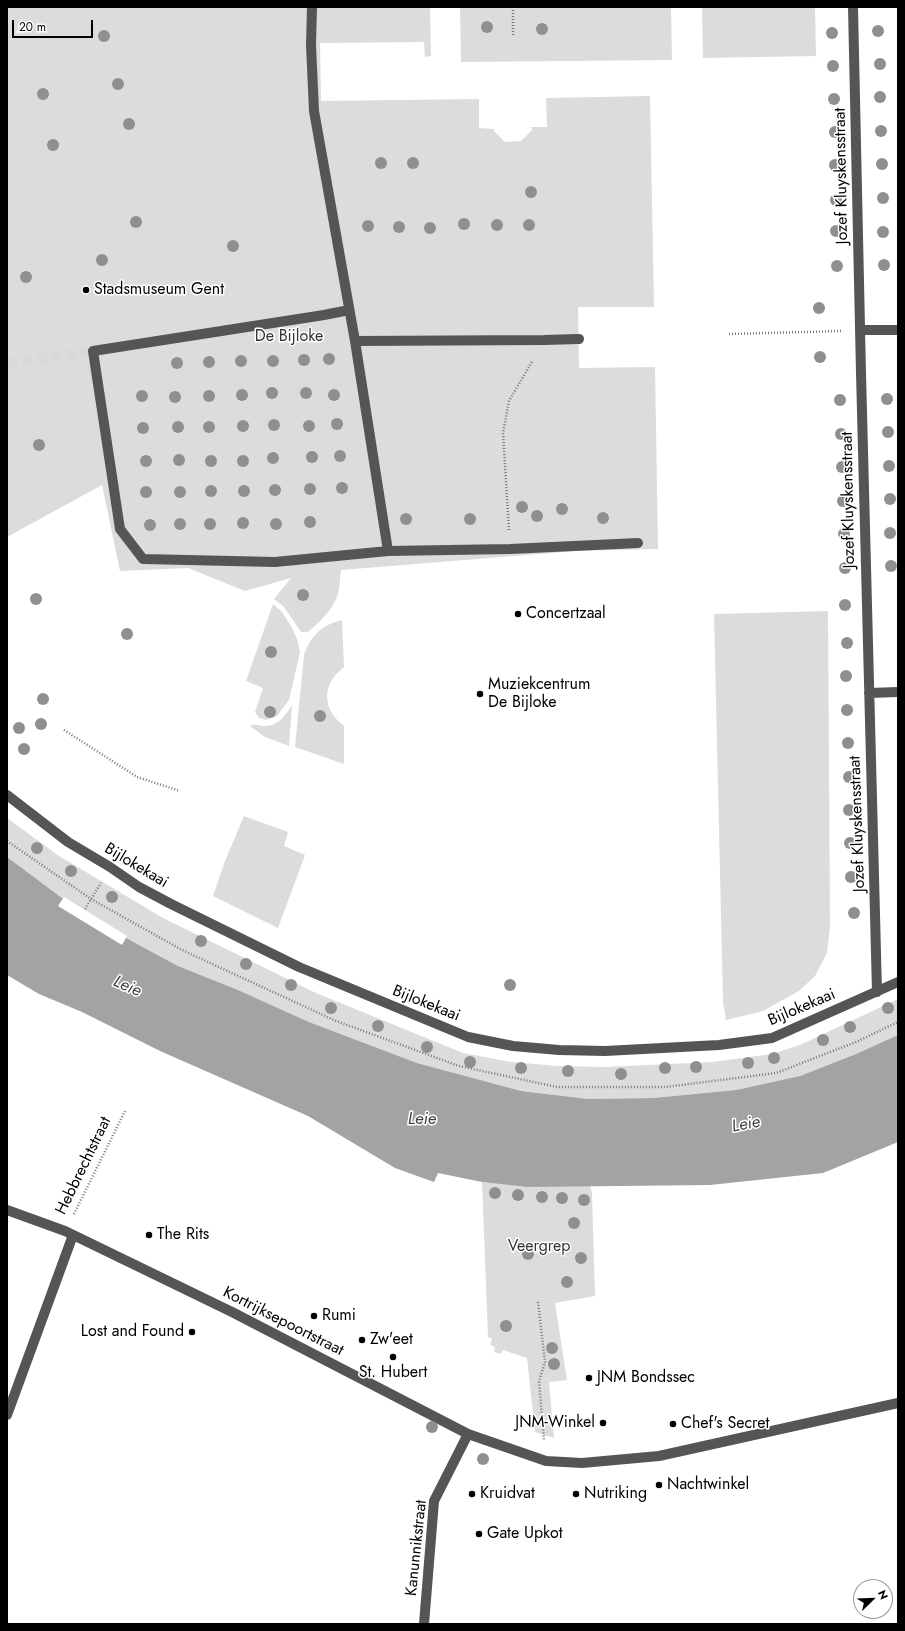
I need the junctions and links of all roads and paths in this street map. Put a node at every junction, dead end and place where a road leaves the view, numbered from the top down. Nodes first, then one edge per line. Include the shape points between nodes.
1 (312, 7) edge
2 (513, 7) edge
3 (853, 7) edge
4 (513, 37) dead end
5 (349, 310) junction
6 (860, 330) junction
7 (898, 330) edge
8 (729, 334) dead end
9 (578, 339) dead end
10 (544, 340) junction
11 (355, 342) junction
12 (638, 543) dead end
13 (510, 549) junction
14 (388, 551) junction
15 (898, 692) edge
16 (869, 693) junction
17 (64, 730) dead end
18 (180, 791) dead end
19 (7, 795) edge
20 (110, 867) junction
21 (85, 909) dead end
22 (898, 982) edge
23 (877, 992) junction
24 (125, 1111) dead end
25 (7, 1210) edge
26 (69, 1233) junction
27 (538, 1302) dead end
28 (898, 1403) edge
29 (7, 1415) edge
30 (468, 1434) junction
31 (546, 1461) junction
32 (424, 1624) edge

1 - 5 street via 314,111
2 - 4 path
3 - 6 street, Jozef Kluyskensstraat
5 - 11 street
5 - 14 street via 93,351 120,529 143,559 275,562
6 - 7 street
6 - 8 path
6 - 16 street, Jozef Kluyskensstraat
9 - 10 street
10 - 11 street
10 - 13 path via 509,401 502,433
11 - 14 street
12 - 13 street
13 - 14 street
15 - 16 street
16 - 23 street, Jozef Kluyskensstraat
17 - 18 path via 137,777
19 - 20 street, Bijlokekaai via 68,842
20 - 21 path
20 - 23 street, Bijlokekaai via 170,904 299,967 468,1037 513,1046 605,1051 719,1045 772,1038
22 - 23 street, Bijlokekaai
24 - 26 path, Hebbrechtstraat
25 - 26 street, Kortrijksepoortstraat
26 - 29 street
26 - 30 street, Kortrijksepoortstraat via 232,1312
27 - 31 path via 545,1362 538,1381
28 - 31 street, Kortrijksepoortstraat via 659,1456 582,1463
30 - 31 street, Kortrijksepoortstraat
30 - 32 street, Kanunnikstraat via 434,1501

